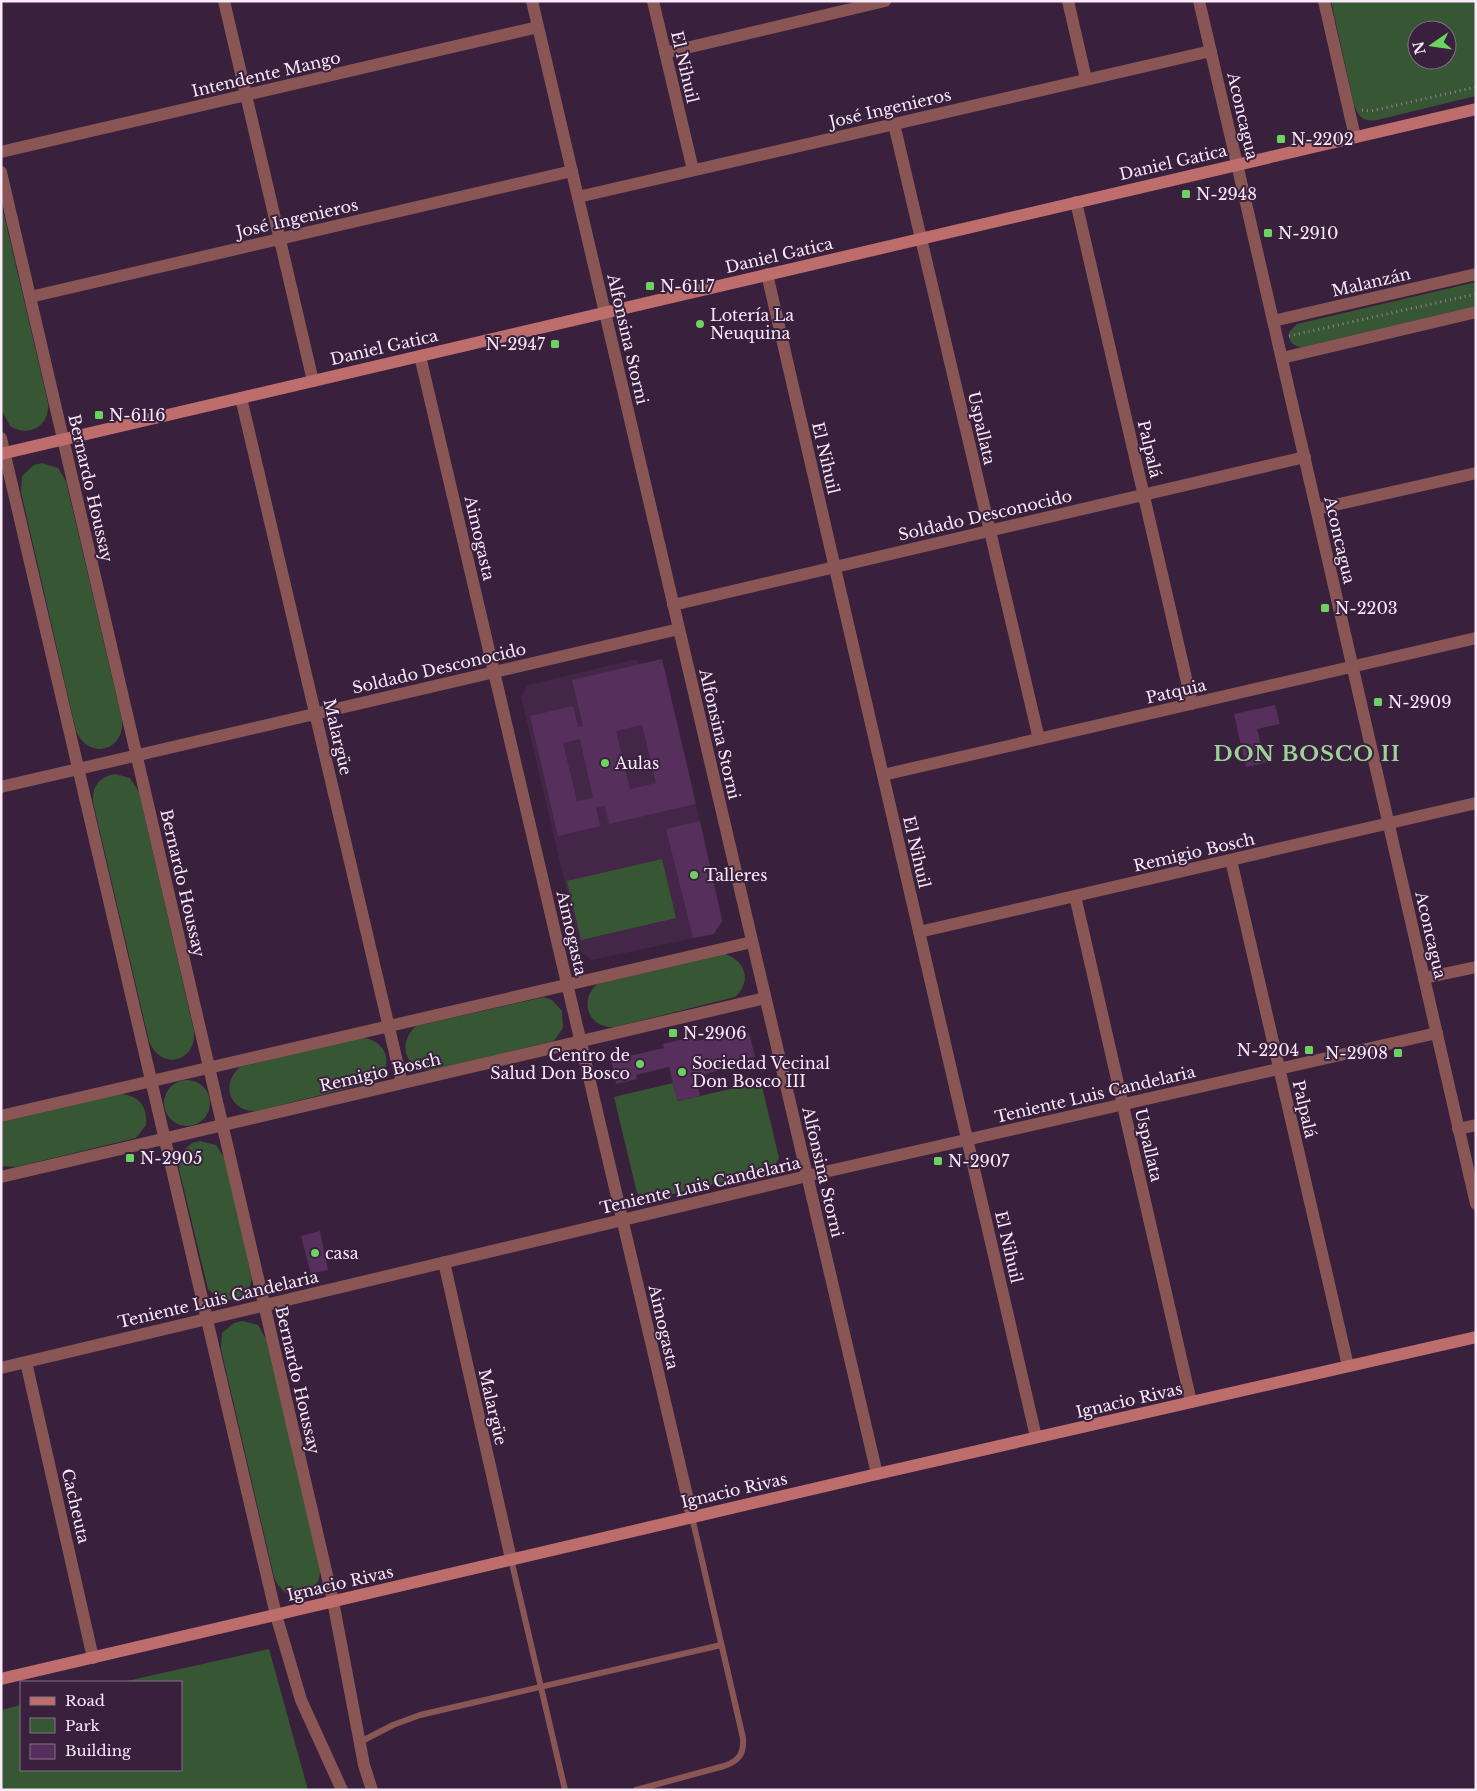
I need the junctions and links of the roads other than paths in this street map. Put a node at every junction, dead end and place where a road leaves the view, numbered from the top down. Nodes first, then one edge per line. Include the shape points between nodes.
1 (224, 1) edge
2 (532, 1) edge
3 (653, 1) edge
4 (885, 1) edge
5 (1068, 1) edge
6 (1199, 1) edge
7 (1324, 1) edge
8 (538, 27) junction
9 (1211, 51) junction
10 (665, 52) junction
11 (1086, 80) junction
12 (246, 95) junction
13 (1476, 109) edge
14 (894, 124) junction
15 (1355, 137) junction
16 (1, 152) edge
17 (1237, 164) junction
18 (693, 170) junction
19 (572, 171) junction
20 (1, 172) edge
21 (578, 197) junction
22 (1076, 202) junction
23 (921, 238) junction
24 (280, 239) junction
25 (767, 274) junction
26 (1476, 274) edge
27 (30, 297) junction
28 (605, 312) junction
29 (1476, 312) edge
30 (1273, 321) junction
31 (420, 356) junction
32 (1282, 358) junction
33 (313, 381) junction
34 (241, 398) junction
35 (1, 438) edge
36 (63, 439) junction
37 (3, 454) edge
38 (1304, 457) junction
39 (1476, 473) edge
40 (1144, 495) junction
41 (1316, 509) junction
42 (990, 531) junction
43 (835, 567) junction
44 (673, 605) junction
45 (679, 629) junction
46 (1476, 638) edge
47 (1352, 666) junction
48 (494, 672) junction
49 (1192, 704) junction
50 (316, 714) junction
51 (1039, 739) junction
52 (137, 756) junction
53 (78, 769) junction
54 (883, 775) junction
55 (1, 788) edge
56 (1476, 803) edge
57 (1388, 823) junction
58 (1231, 860) junction
59 (1075, 896) junction
60 (919, 932) junction
61 (752, 942) junction
62 (1476, 966) edge
63 (1424, 978) junction
64 (568, 985) junction
65 (765, 998) junction
66 (389, 1026) junction
67 (1436, 1033) junction
68 (581, 1041) junction
69 (209, 1068) junction
70 (1279, 1068) junction
71 (151, 1081) junction
72 (402, 1083) junction
73 (1123, 1104) junction
74 (1, 1116) edge
75 (223, 1125) junction
76 (1476, 1125) edge
77 (1458, 1129) junction
78 (165, 1139) junction
79 (967, 1139) junction
80 (1471, 1162) edge
81 (807, 1176) junction
82 (1, 1177) edge
83 (1476, 1204) edge
84 (622, 1220) junction
85 (444, 1262) junction
86 (264, 1305) junction
87 (207, 1319) junction
88 (1476, 1337) edge
89 (26, 1362) junction
90 (1348, 1366) junction
91 (1, 1368) edge
92 (1191, 1402) junction
93 (1036, 1437) junction
94 (877, 1474) junction
95 (692, 1517) junction
96 (511, 1559) junction
97 (333, 1601) junction
98 (276, 1615) junction
99 (721, 1645) junction
100 (93, 1658) junction
101 (1, 1679) edge
102 (541, 1687) junction
103 (360, 1742) junction
104 (342, 1790) edge
105 (372, 1790) edge
106 (565, 1790) edge
107 (636, 1790) edge

1 - 12 street
2 - 8 street, Alfonsina Storni
3 - 10 street, El Nihuil
4 - 10 street
5 - 11 street
6 - 9 street, Aconcagua
7 - 15 street
8 - 12 street, Intendente Mango
8 - 19 street, Alfonsina Storni
9 - 11 street, José Ingenieros
9 - 17 street, Aconcagua
10 - 18 street, El Nihuil
11 - 14 street, José Ingenieros
12 - 16 street, Intendente Mango
12 - 24 street
13 - 15 main road, Daniel Gatica
14 - 18 street, José Ingenieros
14 - 23 street, Uspallata
15 - 17 main road, Daniel Gatica
17 - 22 main road, Daniel Gatica
17 - 30 street, Aconcagua
18 - 21 street, José Ingenieros
19 - 21 street, Alfonsina Storni
19 - 24 street, José Ingenieros
20 - 27 street, Bernardo Houssay
21 - 28 street, Alfonsina Storni
22 - 23 main road, Daniel Gatica
22 - 40 street, Palpalá
23 - 25 main road, Daniel Gatica
23 - 42 street, Uspallata
24 - 27 street, José Ingenieros
24 - 33 street
25 - 28 main road, Daniel Gatica
25 - 43 street, El Nihuil
26 - 30 street, Malanzán
27 - 36 street, Bernardo Houssay
28 - 31 main road, Daniel Gatica
28 - 44 street, Alfonsina Storni
29 - 32 street
30 - 32 street, Aconcagua
31 - 33 main road, Daniel Gatica
31 - 48 street, Aimogasta
32 - 38 street, Aconcagua
33 - 34 main road, Daniel Gatica
34 - 36 main road, Daniel Gatica
34 - 50 street, Malargüe
35 - 37 street
36 - 37 main road, Daniel Gatica
36 - 52 street, Bernardo Houssay
37 - 53 street
38 - 40 street, Soldado Desconocido
38 - 41 street, Aconcagua
39 - 41 street
40 - 42 street, Soldado Desconocido
40 - 49 street, Palpalá
41 - 47 street, Aconcagua
42 - 43 street, Soldado Desconocido
42 - 51 street, Uspallata
43 - 44 street, Soldado Desconocido
43 - 54 street, El Nihuil
44 - 45 street, Alfonsina Storni
45 - 48 street, Soldado Desconocido
45 - 61 street, Alfonsina Storni
46 - 47 street, Patquia
47 - 49 street, Patquia
47 - 57 street, Aconcagua
48 - 50 street, Soldado Desconocido
48 - 64 street, Aimogasta
49 - 51 street, Patquia
50 - 52 street, Soldado Desconocido
50 - 66 street, Malargüe
51 - 54 street, Patquia
52 - 53 street, Soldado Desconocido
52 - 69 street, Bernardo Houssay
53 - 55 street, Soldado Desconocido
53 - 71 street
54 - 60 street, El Nihuil
56 - 57 street, Remigio Bosch
57 - 58 street, Remigio Bosch
57 - 63 street, Aconcagua
58 - 59 street, Remigio Bosch
58 - 70 street, Palpalá
59 - 60 street, Remigio Bosch
59 - 73 street, Uspallata
60 - 79 street, El Nihuil
61 - 64 street
61 - 65 street, Alfonsina Storni
62 - 63 street
63 - 67 street, Aconcagua
64 - 66 street
64 - 68 street, Aimogasta
65 - 68 street, Remigio Bosch
65 - 81 street, Alfonsina Storni
66 - 69 street
66 - 72 street, Malargüe
67 - 70 street, Teniente Luis Candelaria
67 - 77 street, Aconcagua
68 - 72 street, Remigio Bosch
68 - 84 street, Aimogasta
69 - 71 street
69 - 75 street, Bernardo Houssay
70 - 73 street, Teniente Luis Candelaria
70 - 90 street, Palpalá
71 - 74 street
71 - 78 street
72 - 75 street, Remigio Bosch
73 - 79 street, Teniente Luis Candelaria
73 - 92 street, Uspallata
75 - 78 street, Remigio Bosch
75 - 86 street, Bernardo Houssay
76 - 77 street
77 - 80 street, Aconcagua
78 - 82 street, Remigio Bosch
78 - 87 street
79 - 81 street, Teniente Luis Candelaria
79 - 93 street, El Nihuil
80 - 83 street, Aconcagua
81 - 84 street, Teniente Luis Candelaria
81 - 94 street, Alfonsina Storni
84 - 85 street, Teniente Luis Candelaria
84 - 95 street, Aimogasta
85 - 86 street, Teniente Luis Candelaria
85 - 96 street, Malargüe
86 - 87 street, Teniente Luis Candelaria
86 - 97 street, Bernardo Houssay
87 - 89 street, Teniente Luis Candelaria
87 - 98 street
88 - 90 main road, Ignacio Rivas
89 - 91 street, Teniente Luis Candelaria
89 - 100 street, Cacheuta
90 - 92 main road, Ignacio Rivas
92 - 93 main road, Ignacio Rivas
93 - 94 main road, Ignacio Rivas
94 - 95 main road, Ignacio Rivas
95 - 96 main road, Ignacio Rivas
95 - 99 lane
96 - 97 main road, Ignacio Rivas
96 - 102 lane
97 - 98 main road, Ignacio Rivas
97 - 103 street, Bernardo Houssay
98 - 100 main road, Ignacio Rivas
98 - 104 street via 301,1700
99 - 102 lane
99 - 107 lane via 743,1738 742,1754 738,1760 724,1766
100 - 101 main road, Ignacio Rivas
102 - 103 lane via 420,1716 392,1725
102 - 106 lane
103 - 105 street, Bernardo Houssay

